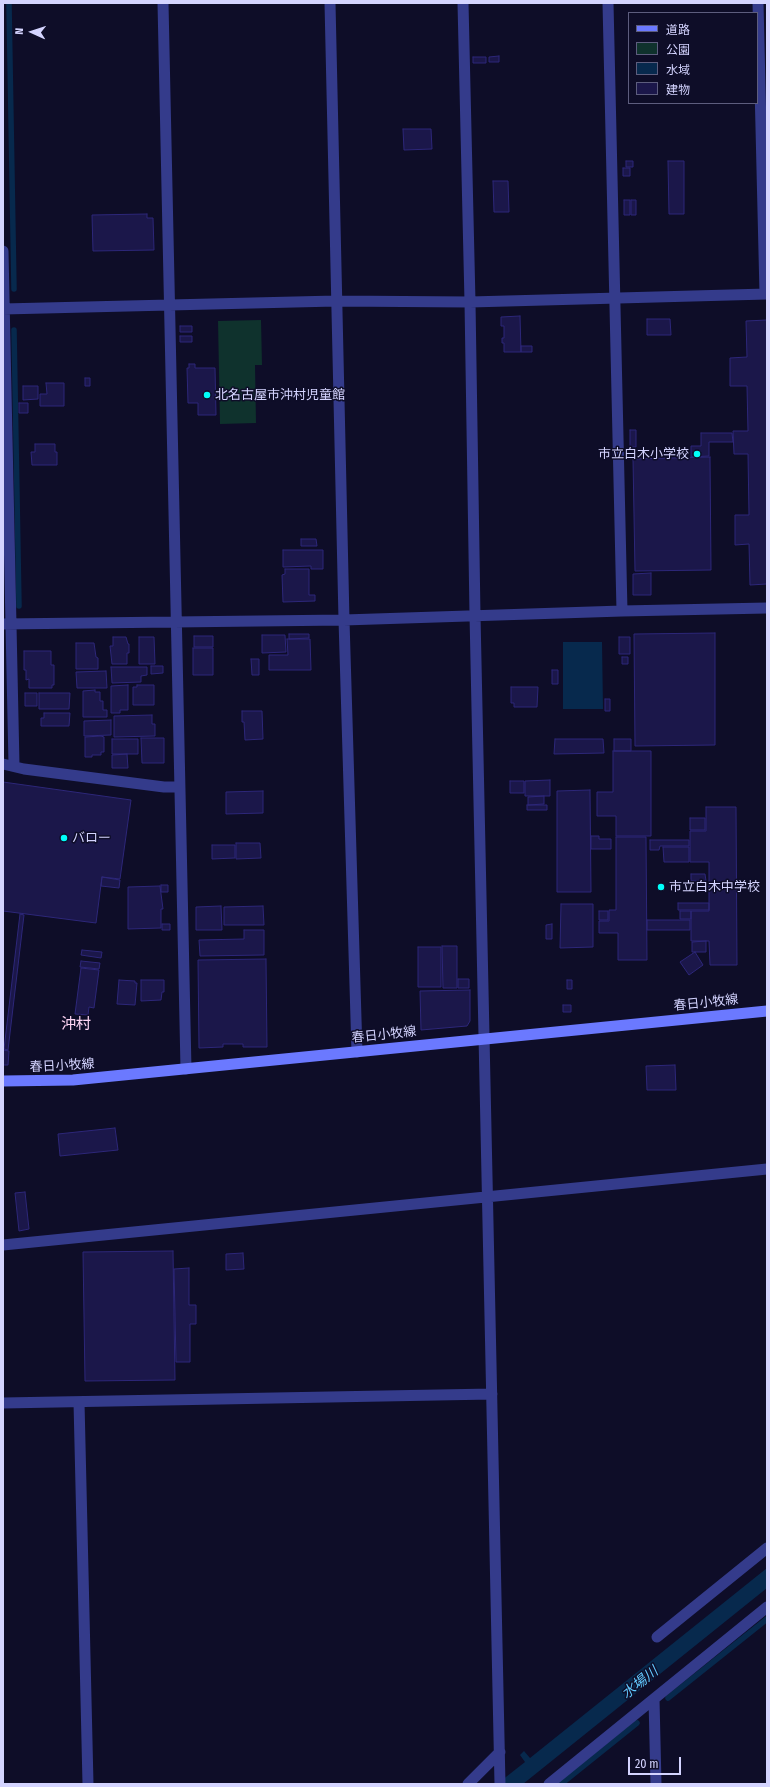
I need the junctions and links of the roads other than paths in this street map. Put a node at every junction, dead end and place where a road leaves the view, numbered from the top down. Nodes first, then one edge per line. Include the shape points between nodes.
1 (163, 3) edge
2 (330, 3) edge
3 (463, 3) edge
4 (608, 3) edge
5 (758, 3) edge
6 (3, 251) edge
7 (766, 294) edge
8 (615, 298) junction
9 (336, 302) junction
10 (470, 302) junction
11 (170, 304) junction
12 (4, 309) edge
13 (767, 608) edge
14 (622, 611) junction
15 (475, 615) junction
16 (344, 620) junction
17 (176, 621) junction
18 (7, 624) edge
19 (8, 765) edge
20 (179, 787) junction
21 (767, 1011) edge
22 (484, 1039) junction
23 (357, 1052) junction
24 (186, 1069) junction
25 (3, 1081) edge
26 (767, 1169) edge
27 (488, 1198) junction
28 (3, 1245) edge
29 (492, 1394) junction
30 (79, 1402) junction
31 (3, 1403) edge
32 (767, 1548) edge
33 (767, 1608) edge
34 (657, 1637) dead end
35 (654, 1699) junction
36 (500, 1755) junction
37 (88, 1784) edge
38 (468, 1784) edge
39 (500, 1784) edge
40 (549, 1784) edge
41 (656, 1784) edge

1 - 11 street
2 - 9 street
3 - 10 street
4 - 8 street
5 - 7 street
6 - 12 street
7 - 8 street
8 - 10 street
8 - 14 street
9 - 10 street
9 - 11 street
9 - 16 street
10 - 15 street
11 - 12 street
11 - 17 street
12 - 18 street
13 - 14 street
14 - 15 street
15 - 16 street
15 - 22 street
16 - 17 street
16 - 23 street
17 - 18 street
17 - 20 street
18 - 19 street
19 - 20 street
20 - 24 street
21 - 22 main road, 春日小牧線
22 - 23 main road, 春日小牧線
22 - 27 street
23 - 24 main road, 春日小牧線
24 - 25 main road, 春日小牧線 via 73,1080
26 - 27 street
27 - 28 street
27 - 29 street
29 - 30 street
29 - 36 street
30 - 31 street
30 - 37 street
32 - 34 street
33 - 35 street
35 - 40 street
35 - 41 street
36 - 38 street
36 - 39 street

